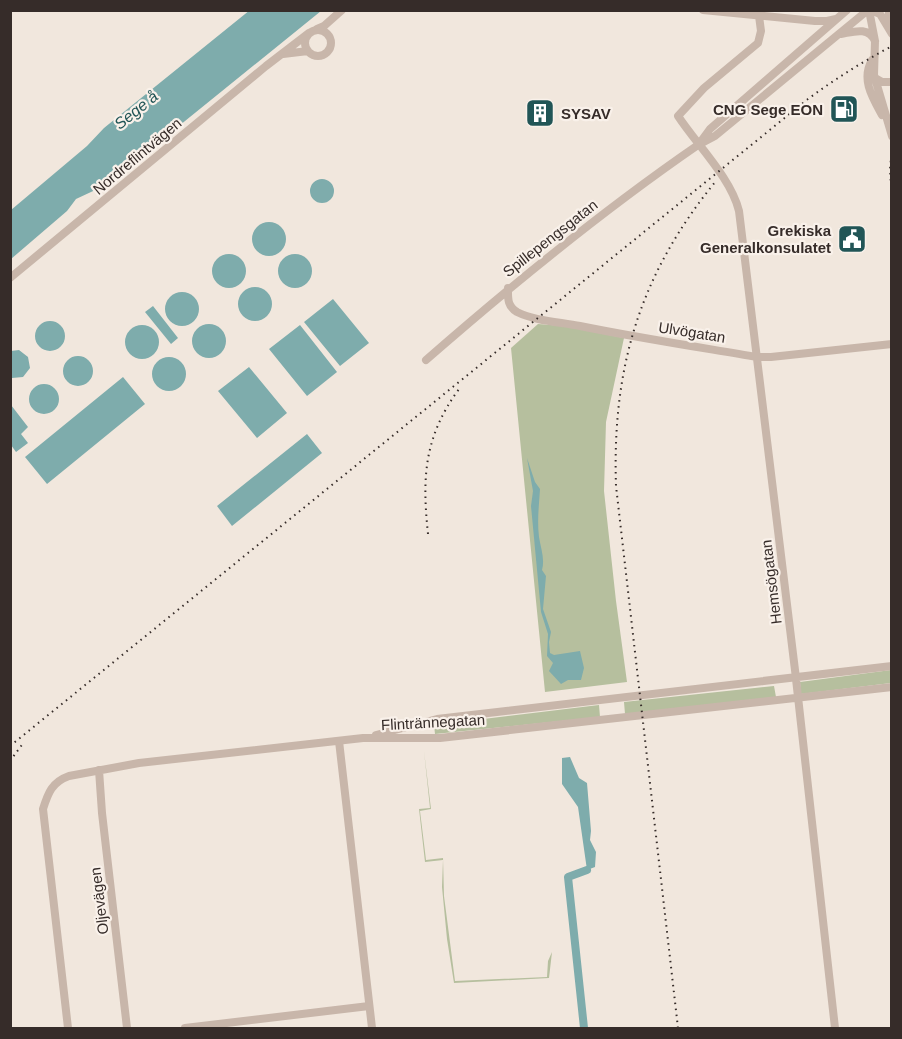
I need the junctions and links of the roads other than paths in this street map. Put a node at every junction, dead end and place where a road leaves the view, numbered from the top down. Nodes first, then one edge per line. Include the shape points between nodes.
1 (342, 10) edge
2 (704, 10) edge
3 (847, 10) edge
4 (869, 10) edge
5 (889, 10) edge
6 (335, 16) junction
7 (759, 16) junction
8 (837, 19) junction
9 (312, 31) junction
10 (890, 31) edge
11 (839, 35) junction
12 (330, 38) junction
13 (875, 41) junction
14 (308, 51) junction
15 (282, 54) junction
16 (875, 56) junction
17 (875, 78) junction
18 (891, 82) edge
19 (886, 122) junction
20 (891, 136) edge
21 (698, 146) junction
22 (10, 278) edge
23 (508, 288) junction
24 (891, 344) edge
25 (757, 357) junction
26 (426, 360) dead end
27 (891, 666) edge
28 (795, 677) junction
29 (891, 687) edge
30 (798, 698) junction
31 (363, 738) junction
32 (339, 741) junction
33 (99, 770) junction
34 (369, 1006) junction
35 (68, 1029) edge
36 (128, 1029) edge
37 (185, 1029) edge
38 (372, 1029) edge
39 (835, 1029) edge

1 - 6 street, Nordreflintvägen
2 - 7 street
3 - 8 street, Spillepengsgatan
4 - 10 street via 880,14
4 - 11 street, Spillepengsgatan
4 - 13 street
5 - 10 street
6 - 9 street, Nordreflintvägen
6 - 12 street
7 - 8 street
7 - 21 street, Hemsögatan via 758,43 704,88 678,116
8 - 21 street, Spillepengsgatan via 710,129
9 - 12 street via 325,31
9 - 14 street via 305,41
9 - 15 street, Nordreflintvägen
11 - 13 street via 860,30 868,32
11 - 21 street, Spillepengsgatan
12 - 14 street via 331,46 325,54 317,56
13 - 16 street
14 - 15 street
15 - 22 street, Nordreflintvägen
16 - 17 street
16 - 19 street via 867,70 868,87
17 - 18 street
17 - 19 street
19 - 20 street
21 - 23 street, Spillepengsgatan via 602,214
21 - 25 street, Hemsögatan via 722,174 736,200
23 - 25 street, Ulvögatan via 511,307 538,318
23 - 26 street, Spillepengsgatan
24 - 25 street, Ulvögatan
25 - 28 street, Hemsögatan
27 - 28 street, Flintrännegatan
28 - 30 street, Hemsögatan
28 - 31 street, Flintrännegatan via 437,719
29 - 30 street, Flintrännegatan
30 - 31 street, Flintrännegatan via 440,738
30 - 39 street, Hemsögatan
31 - 32 street
32 - 33 street
32 - 34 street
33 - 35 street via 60,779 52,786 43,808
33 - 36 street, Oljevägen
34 - 37 street
34 - 38 street

